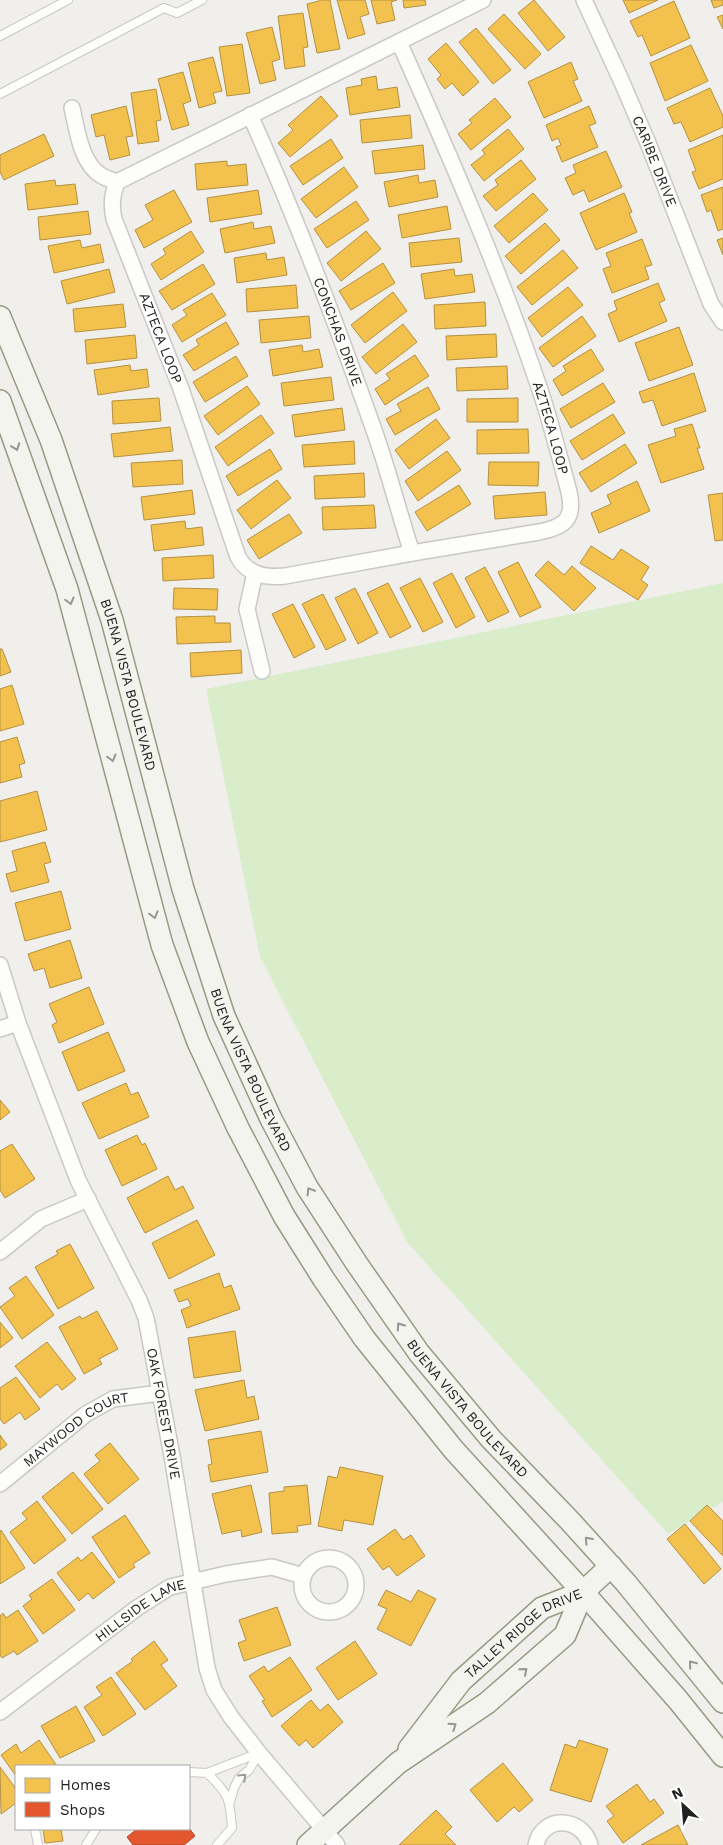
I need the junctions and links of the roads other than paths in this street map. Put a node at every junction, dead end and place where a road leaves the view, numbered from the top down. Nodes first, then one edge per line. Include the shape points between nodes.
1 (68, 0) edge
2 (202, 0) edge
3 (483, 0) edge
4 (584, 0) edge
5 (162, 4) edge
6 (0, 36) edge
7 (399, 42) junction
8 (0, 94) edge
9 (72, 108) dead end
10 (250, 115) junction
11 (117, 182) junction
12 (0, 317) edge
13 (723, 322) edge
14 (0, 402) edge
15 (412, 553) junction
16 (255, 574) junction
17 (262, 671) dead end
18 (0, 965) edge
19 (18, 1023) junction
20 (0, 1030) edge
21 (88, 1199) junction
22 (0, 1252) edge
23 (160, 1393) junction
24 (0, 1484) edge
25 (611, 1566) junction
26 (303, 1576) dead end
27 (193, 1582) junction
28 (583, 1592) junction
29 (723, 1702) edge
30 (0, 1712) edge
31 (259, 1753) junction
32 (723, 1756) edge
33 (398, 1763) junction
34 (190, 1772) edge
35 (207, 1773) junction
36 (230, 1802) junction
37 (35, 1830) edge
38 (95, 1830) edge
39 (331, 1838) edge
40 (38, 1845) edge
41 (86, 1845) edge
42 (217, 1845) edge
43 (308, 1845) edge
44 (536, 1845) edge
45 (590, 1845) edge

1 - 6 lane
2 - 5 lane via 176,14
3 - 7 street
4 - 13 street, CARIBE DRIVE via 648,143 710,304
5 - 8 lane
7 - 10 street
7 - 15 street, AZTECA LOOP via 500,280 541,392 572,505 563,524 552,530
9 - 11 street via 90,164 102,176
10 - 11 street
10 - 15 street, CONCHAS DRIVE via 299,227 326,299 376,435
11 - 16 street, AZTECA LOOP via 111,205 114,219 177,380 238,557 243,566
25 -> 12 main road, BUENA VISTA BOULEVARD via 491,1439 418,1353 312,1195 271,1119 224,1016 183,889 112,620 51,440
14 -> 28 main road via 67,589 162,945 198,1042 238,1128 284,1216 364,1338 453,1449
15 - 16 street, AZTECA LOOP via 285,576
16 - 17 street via 247,609
18 - 19 street, OAK FOREST DRIVE
19 - 20 street
19 - 21 street, OAK FOREST DRIVE
21 - 22 street via 42,1219
21 - 23 street, OAK FOREST DRIVE via 140,1300
23 - 24 street, MAYWOOD COURT via 113,1399 86,1414
23 - 27 street, OAK FOREST DRIVE
25 - 28 main road
29 -> 25 main road, BUENA VISTA BOULEVARD
26 - 27 street, HILLSIDE LANE via 272,1566
27 - 30 street, HILLSIDE LANE via 170,1587 137,1608
27 - 31 street, OAK FOREST DRIVE via 207,1668 214,1690
28 - 32 main road
28 - 33 main road, TALLEY RIDGE DRIVE via 542,1608 461,1681
33 -> 28 main road, TALLEY RIDGE DRIVE via 487,1703 565,1635
31 - 35 lane
36 -> 31 lane via 239,1778 250,1770
31 - 39 street, OAK FOREST DRIVE
33 - 39 main road, TALLEY RIDGE DRIVE
34 - 35 lane
35 - 36 lane via 220,1785
36 - 42 lane via 232,1828
37 - 40 lane
38 - 41 lane
39 - 43 main road, TALLEY RIDGE DRIVE
44 - 45 street via 547,1827 564,1823 580,1829

